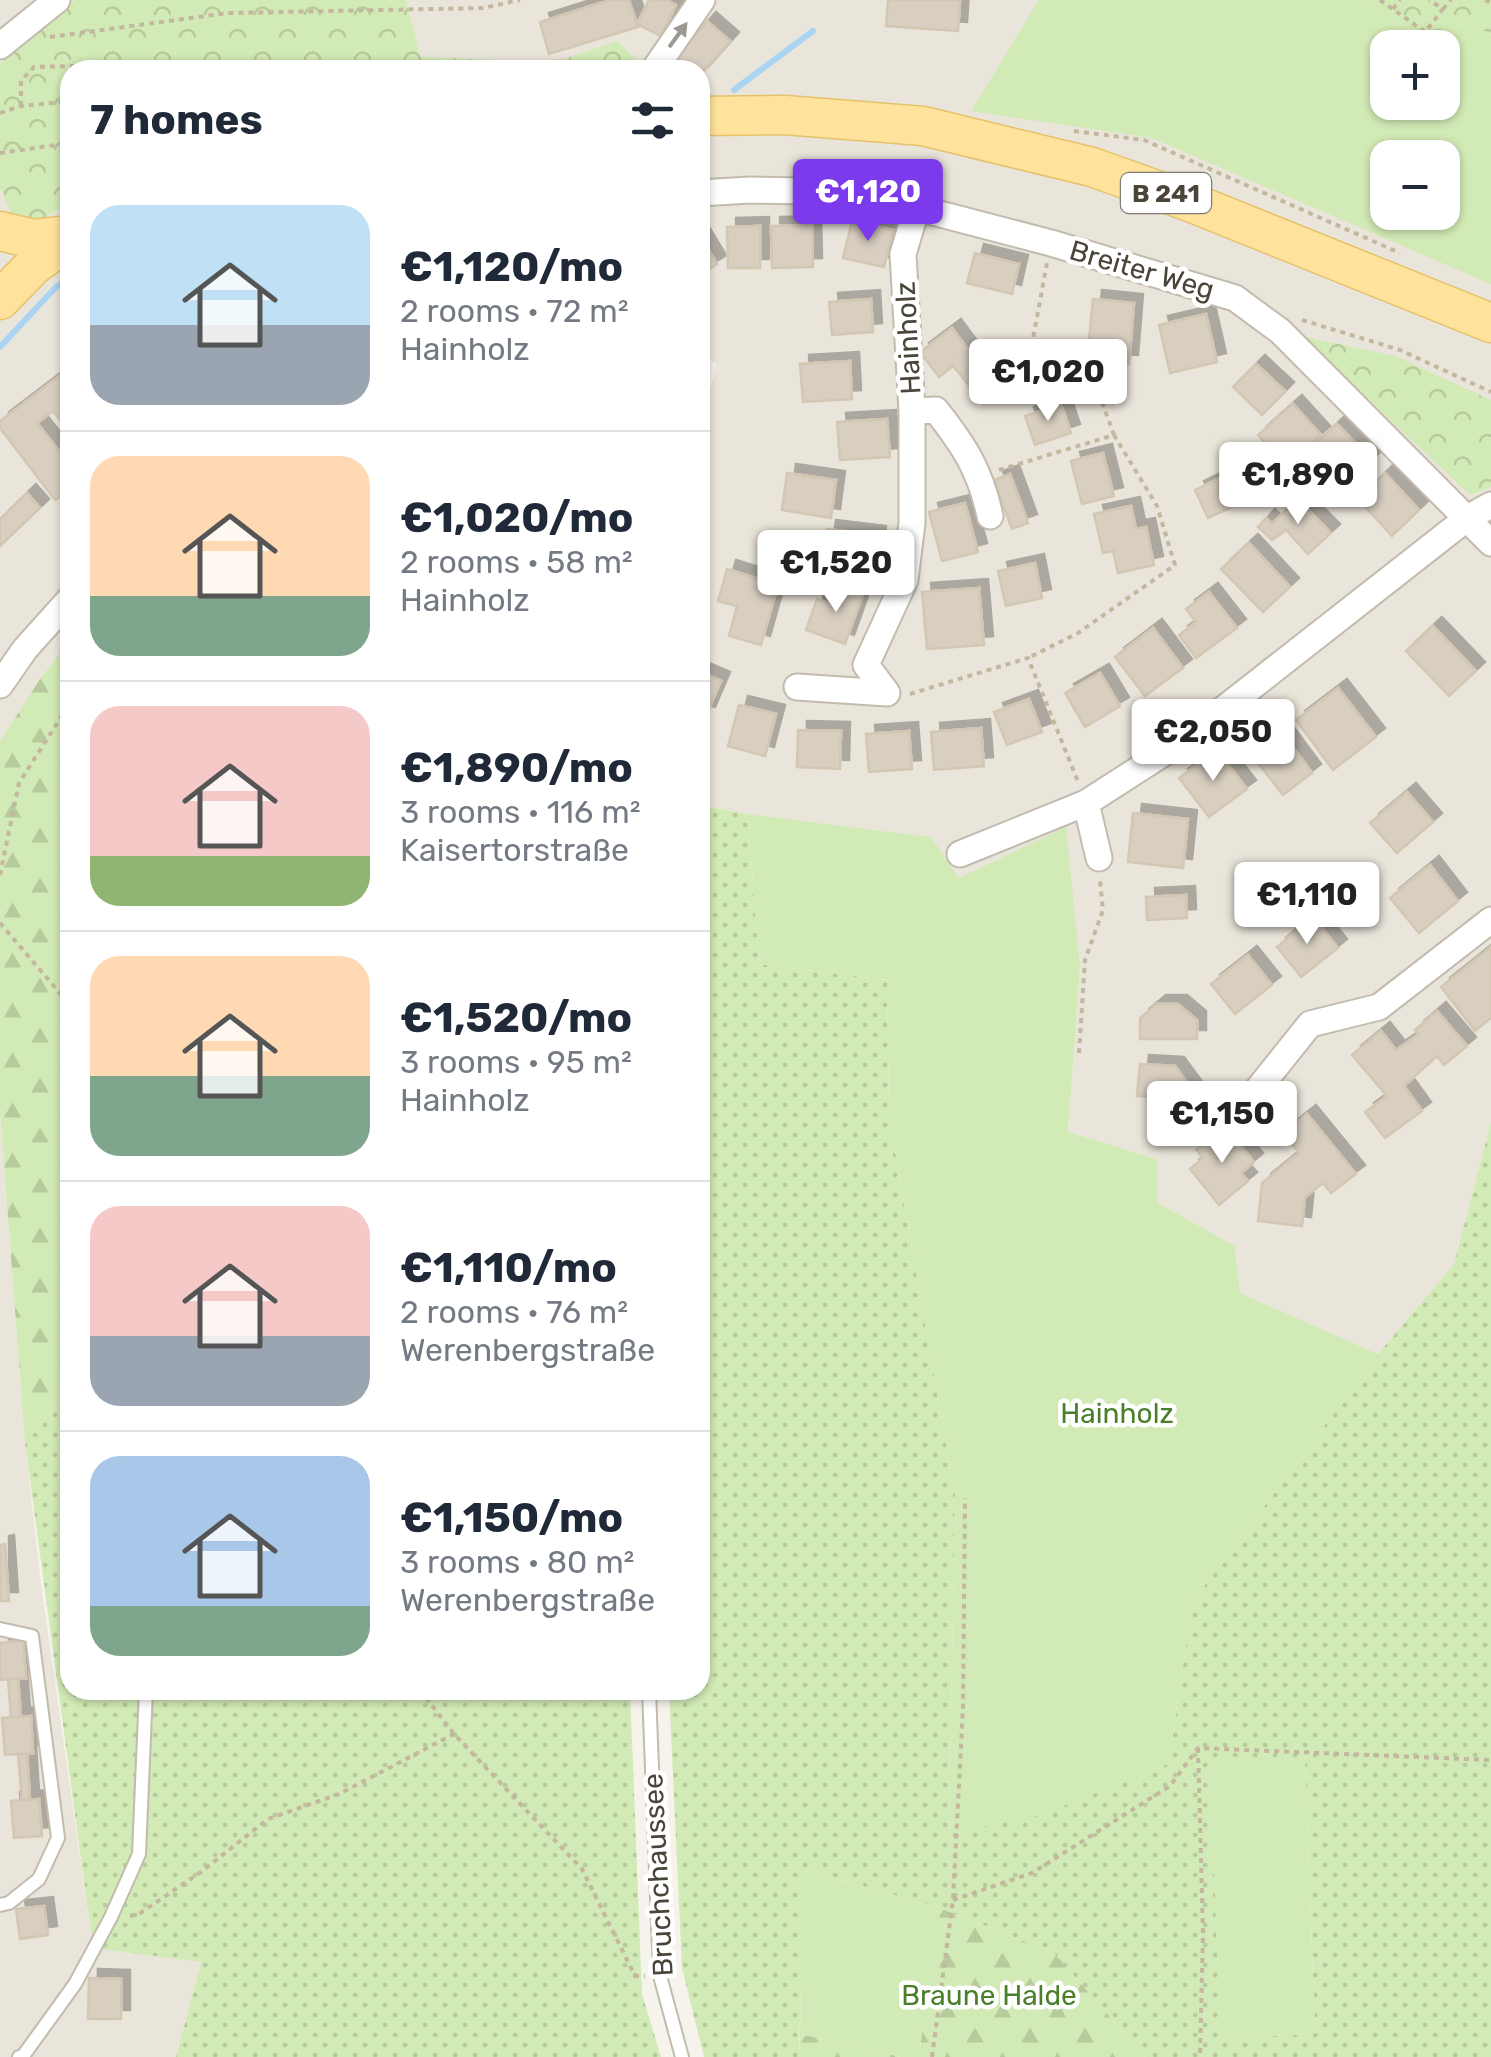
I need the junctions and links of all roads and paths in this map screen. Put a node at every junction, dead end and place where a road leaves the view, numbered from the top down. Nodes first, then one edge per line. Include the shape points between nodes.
1 (57, 0) edge
2 (520, 0) edge
3 (702, 0) edge
4 (1380, 0) edge
5 (1400, 0) edge
6 (1429, 0) edge
7 (1451, 0) edge
8 (1393, 9) junction
9 (1443, 10) junction
10 (22, 28) junction
11 (0, 46) edge
12 (661, 60) edge
13 (60, 66) edge
14 (60, 102) edge
15 (21, 106) junction
16 (0, 113) edge
17 (710, 115) edge
18 (825, 120) junction
19 (710, 133) edge
20 (60, 144) edge
21 (0, 153) edge
22 (710, 192) edge
23 (916, 207) junction
24 (0, 232) edge
25 (60, 238) edge
26 (1051, 244) junction
27 (60, 246) edge
28 (0, 249) edge
29 (6, 293) edge
30 (1288, 316) dead end
31 (1491, 324) edge
32 (1491, 392) edge
33 (912, 411) junction
34 (1114, 435) junction
35 (996, 471) dead end
36 (1491, 505) edge
37 (990, 516) dead end
38 (1466, 519) junction
39 (1491, 543) edge
40 (60, 610) edge
41 (1028, 658) junction
42 (0, 685) edge
43 (796, 687) dead end
44 (914, 694) dead end
45 (60, 718) edge
46 (1086, 803) junction
47 (960, 854) dead end
48 (1099, 858) joint
49 (0, 875) edge
50 (1491, 920) edge
51 (0, 923) edge
52 (60, 993) edge
53 (1079, 1053) dead end
54 (1258, 1089) dead end
55 (965, 1498) dead end
56 (0, 1629) edge
57 (146, 1700) edge
58 (428, 1700) edge
59 (649, 1700) edge
60 (454, 1734) junction
61 (1198, 1748) junction
62 (1491, 1760) edge
63 (953, 1900) junction
64 (0, 1905) edge
65 (111, 1917) junction
66 (660, 1976) junction
67 (19, 2057) edge
68 (682, 2057) edge
69 (932, 2057) edge
70 (1200, 2057) edge

1 - 10 street
2 - 10 path via 483,8 228,13 45,38
12 -> 3 street
4 - 8 path
5 - 8 path
6 - 9 path
7 - 9 path
8 - 9 path via 1424,32
10 - 11 street
13 - 15 path via 34,67 21,81
14 - 15 path
15 - 16 path
17 - 18 main road, B 241
18 - 19 main road, B 241
18 - 31 main road, B 241 via 923,126 1092,167
20 - 21 path
22 - 23 street, Breiter Weg via 856,192
23 - 26 street, Breiter Weg
23 - 33 street, Hainholz via 904,254
24 - 25 main road
26 - 34 path via 1032,344 1051,395 1096,386
26 - 38 street, Breiter Weg via 1236,298 1280,330
27 - 29 main road
28 - 29 main road
30 - 32 path via 1400,350
33 - 37 street, Hainholz via 936,410 954,432 982,478
33 - 43 street, Hainholz via 906,580 866,664 888,693
34 - 35 path
34 - 41 path via 1157,506 1175,565 1078,633
36 - 38 street
38 - 39 street, Breiter Weg
38 - 46 street via 1184,740
40 - 42 street
41 - 44 path
41 - 46 path
45 - 49 path via 18,783
46 - 47 street
46 - 48 street
48 - 53 path via 1102,910 1085,960
50 - 54 street via 1379,1008 1310,1024
51 - 52 path
55 - 63 path
56 - 64 lane via 32,1636 58,1838 39,1879
57 - 65 lane via 139,1854
58 - 60 path
59 - 66 lane, Bruchchaussee
60 - 65 path via 338,1794 268,1819 139,1914
60 - 66 path via 582,1868 635,1976
61 - 62 path
61 - 63 path via 1170,1786 1032,1873
61 - 70 path
63 - 69 path
65 - 67 lane via 75,1984
66 - 68 lane, Bruchchaussee

